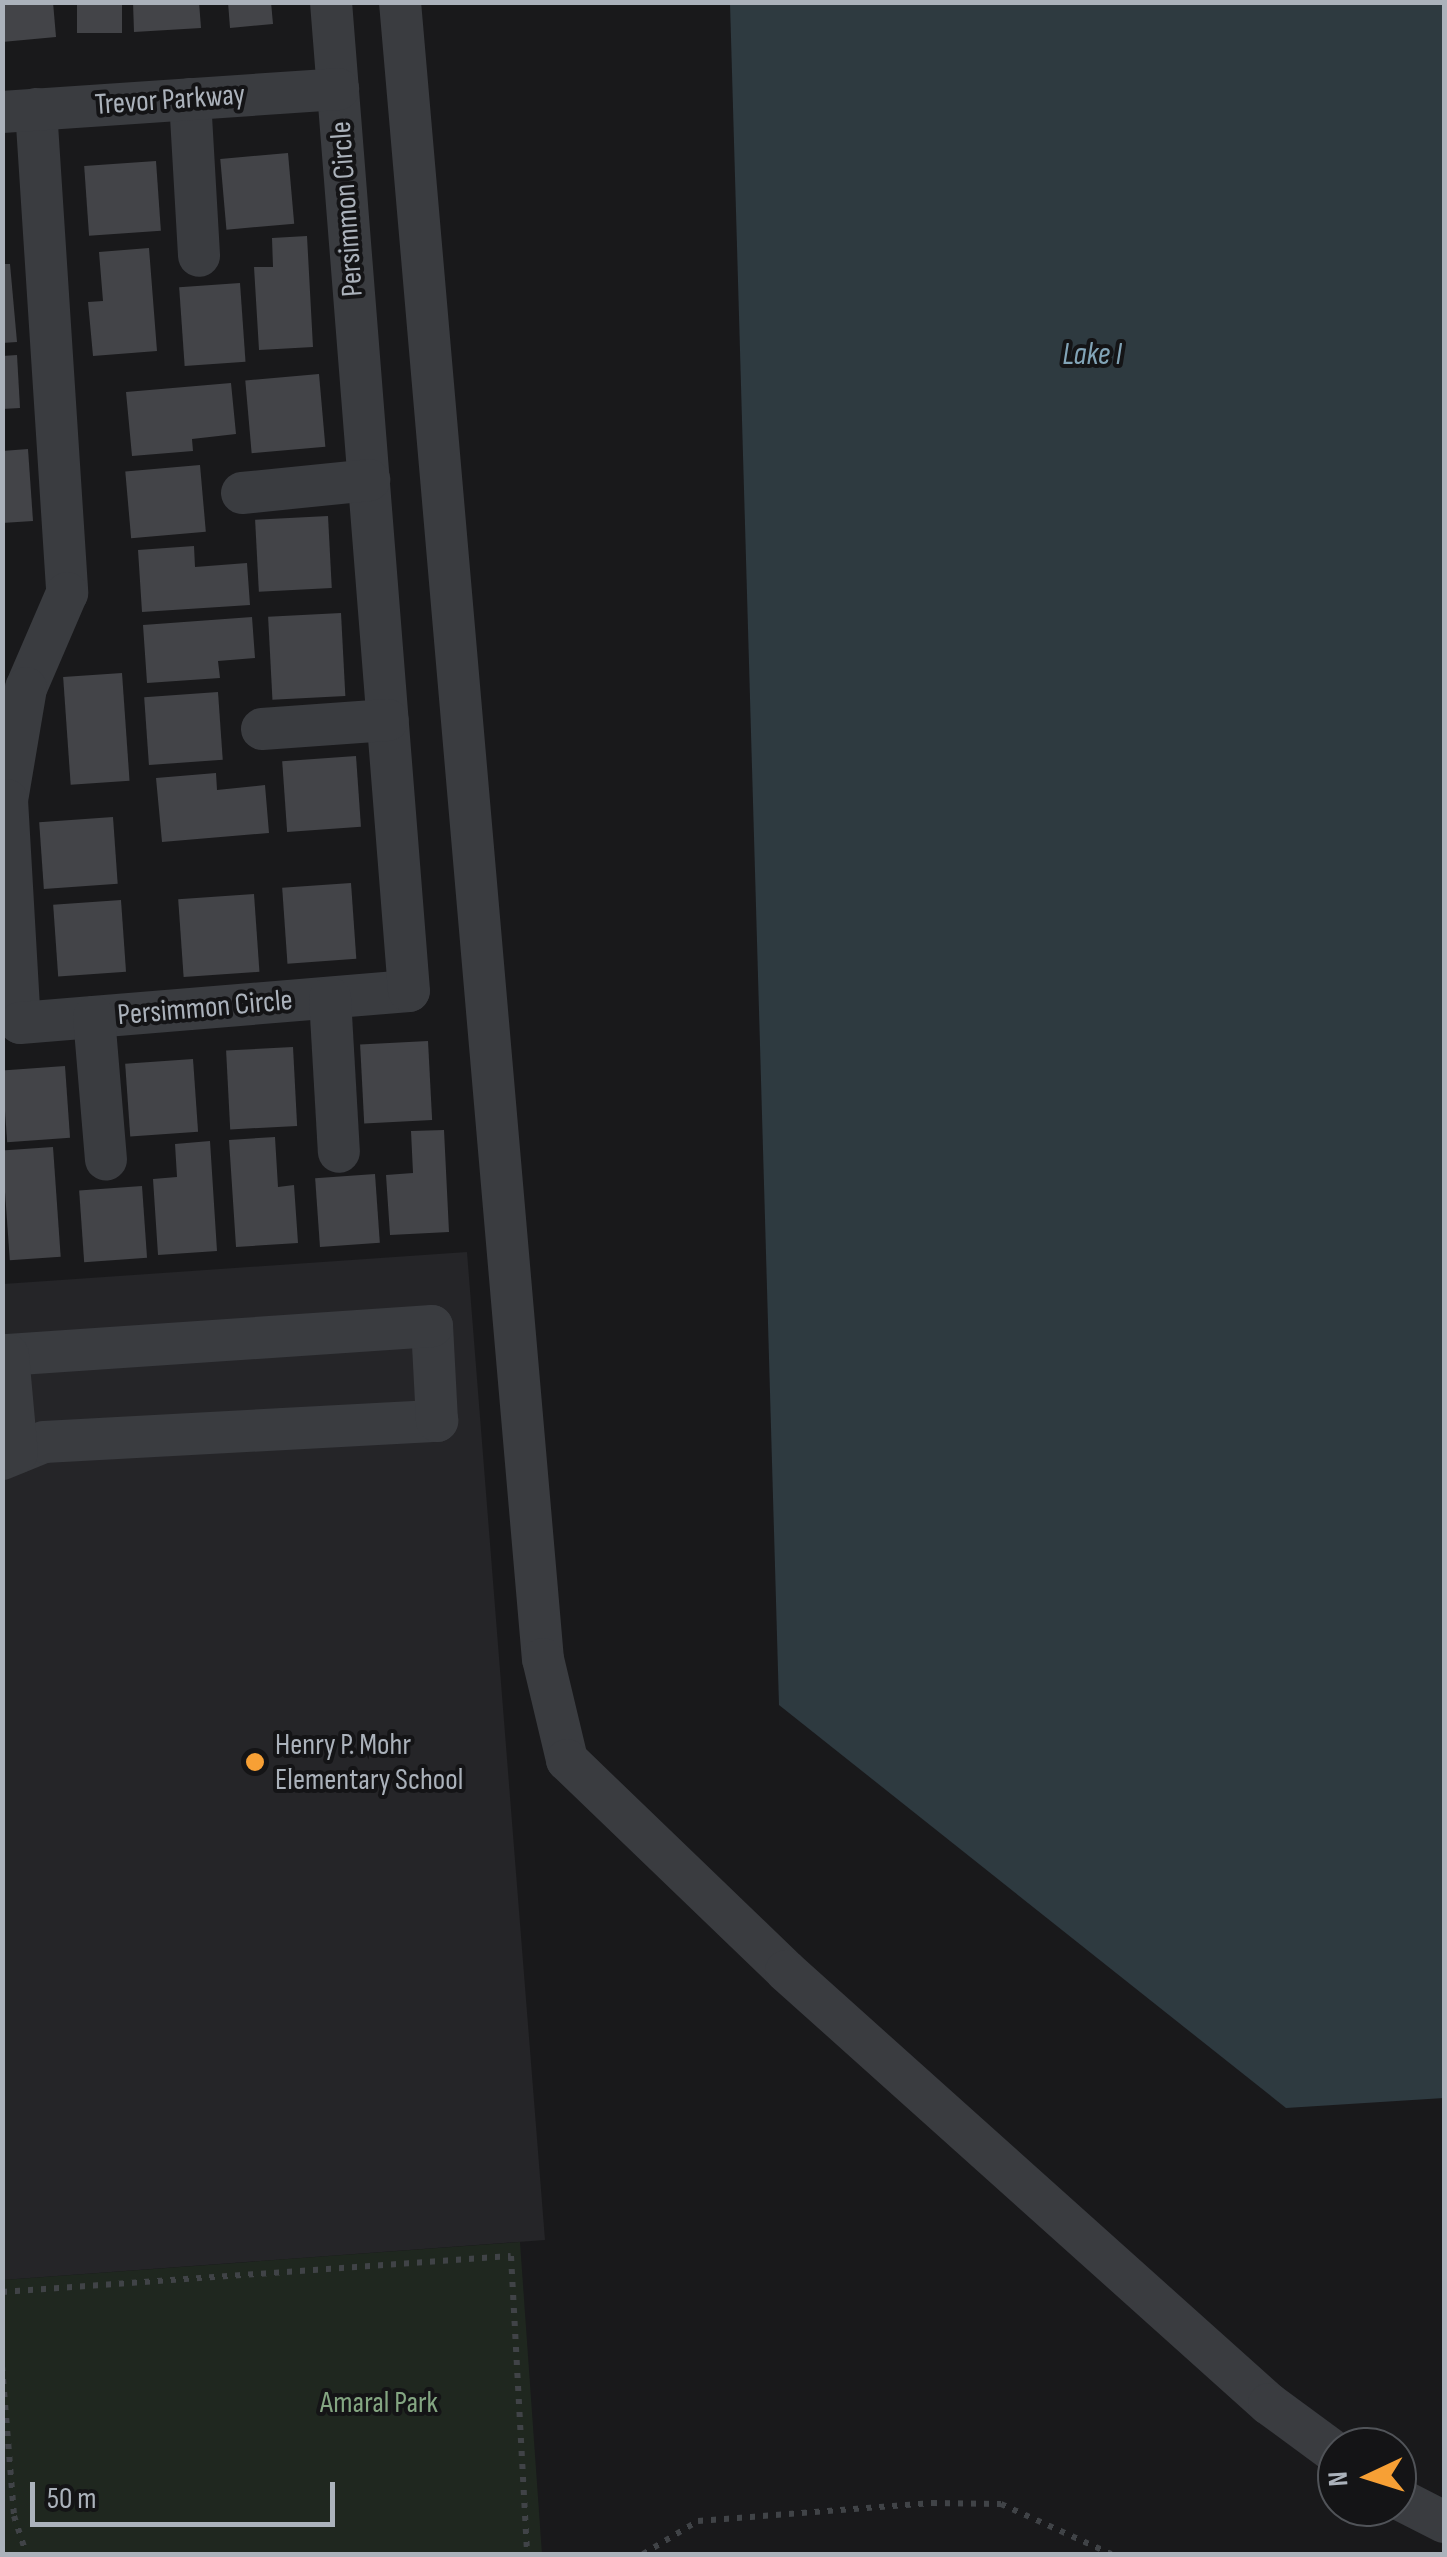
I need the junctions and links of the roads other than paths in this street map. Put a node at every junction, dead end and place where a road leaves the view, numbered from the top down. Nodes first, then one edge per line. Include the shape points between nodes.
1 (331, 2) edge
2 (400, 2) edge
3 (338, 89) junction
4 (190, 99) junction
5 (19, 111) edge
6 (200, 256) dead end
7 (369, 480) junction
8 (242, 493) dead end
9 (388, 720) junction
10 (262, 730) dead end
11 (330, 998) junction
12 (94, 1017) junction
13 (338, 1152) dead end
14 (106, 1159) dead end
15 (10, 1456) edge
16 (1317, 2439) edge
17 (1417, 2508) edge
18 (1444, 2522) edge

1 - 3 street, Persimmon Circle
2 - 16 street via 542,1658 567,1760 830,2010 1269,2404
3 - 4 street, Trevor Parkway
3 - 7 street, Persimmon Circle
4 - 5 street, Trevor Parkway
4 - 6 street
5 - 12 street, Persimmon Circle via 67,593 26,688 7,800 20,1023
7 - 8 street
7 - 9 street, Persimmon Circle
9 - 10 street
9 - 11 street, Persimmon Circle via 409,991
11 - 12 street, Persimmon Circle
11 - 13 street
12 - 14 street
15 - 15 street via 44,1442 437,1421 432,1326 8,1355
17 - 18 street

